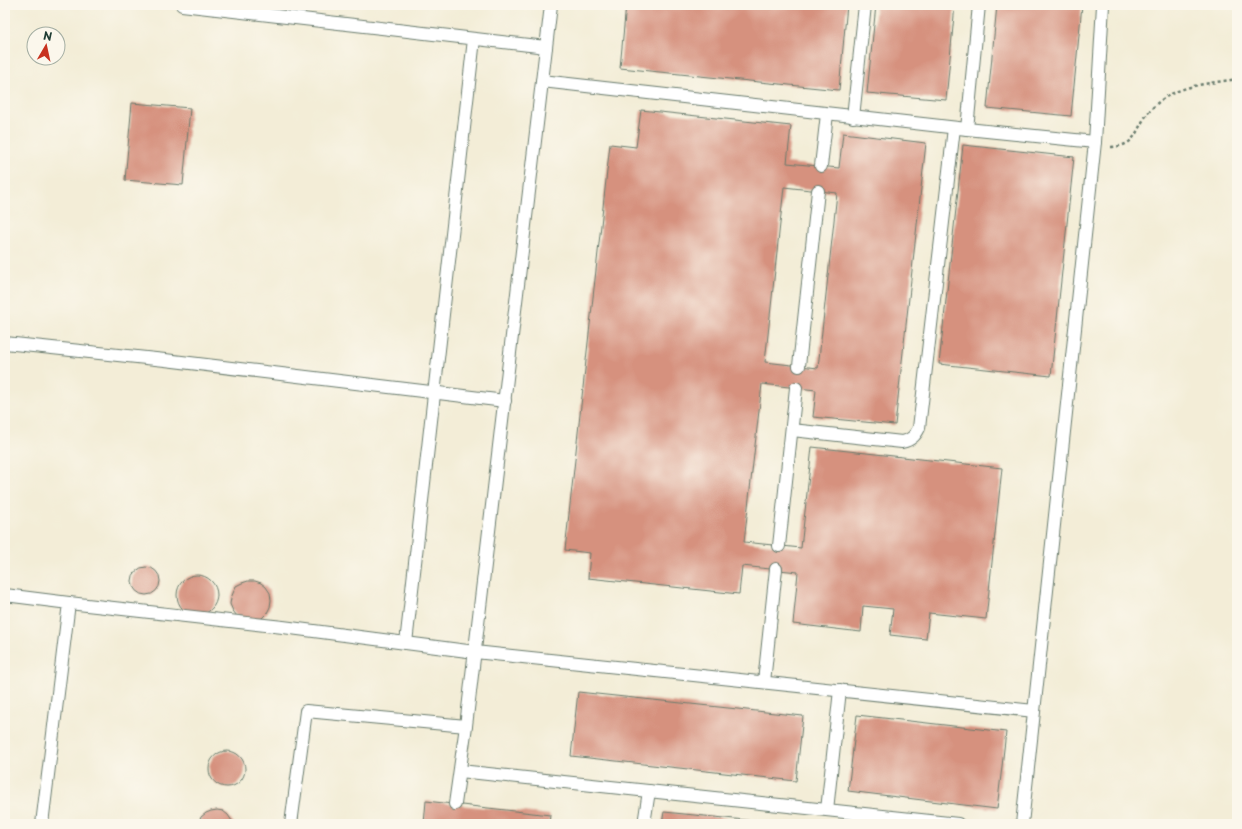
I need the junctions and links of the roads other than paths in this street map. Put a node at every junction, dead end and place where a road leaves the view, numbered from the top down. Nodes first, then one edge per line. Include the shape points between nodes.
1 (182, 5) edge
2 (551, 5) edge
3 (865, 5) edge
4 (979, 5) edge
5 (1104, 5) edge
6 (474, 39) junction
7 (546, 47) junction
8 (542, 82) junction
9 (827, 114) junction
10 (853, 117) junction
11 (954, 128) junction
12 (967, 129) junction
13 (1095, 142) junction
14 (821, 166) dead end
15 (818, 191) dead end
16 (5, 344) edge
17 (799, 366) dead end
18 (796, 388) dead end
19 (434, 392) junction
20 (505, 401) junction
21 (792, 430) junction
22 (779, 546) dead end
23 (776, 569) dead end
24 (5, 595) edge
25 (69, 602) junction
26 (406, 643) junction
27 (475, 652) junction
28 (764, 682) junction
29 (840, 690) junction
30 (1034, 711) junction
31 (466, 726) junction
32 (460, 771) junction
33 (649, 791) junction
34 (456, 804) dead end
35 (828, 810) junction
36 (42, 824) edge
37 (291, 824) edge
38 (644, 824) edge
39 (958, 824) edge
40 (1022, 824) edge

1 - 6 lane
2 - 7 lane
3 - 10 lane
4 - 12 lane
5 - 13 lane
6 - 7 lane
6 - 19 lane
7 - 8 lane
8 - 9 lane
8 - 20 lane
9 - 10 lane
9 - 14 lane
10 - 11 lane
11 - 12 lane
11 - 21 lane via 919,428 907,440 897,442
12 - 13 lane
13 - 30 lane
15 - 17 lane
16 - 19 lane
18 - 21 lane
19 - 20 lane
19 - 26 lane
20 - 27 lane
21 - 22 lane
23 - 28 lane
24 - 25 lane
25 - 26 lane
25 - 36 lane
26 - 27 lane
27 - 28 lane
27 - 31 lane
28 - 29 lane
29 - 30 lane
29 - 35 lane
30 - 40 lane
31 - 32 lane
31 - 37 lane via 306,711
32 - 33 lane
32 - 34 lane
33 - 35 lane
33 - 38 lane
35 - 39 lane

